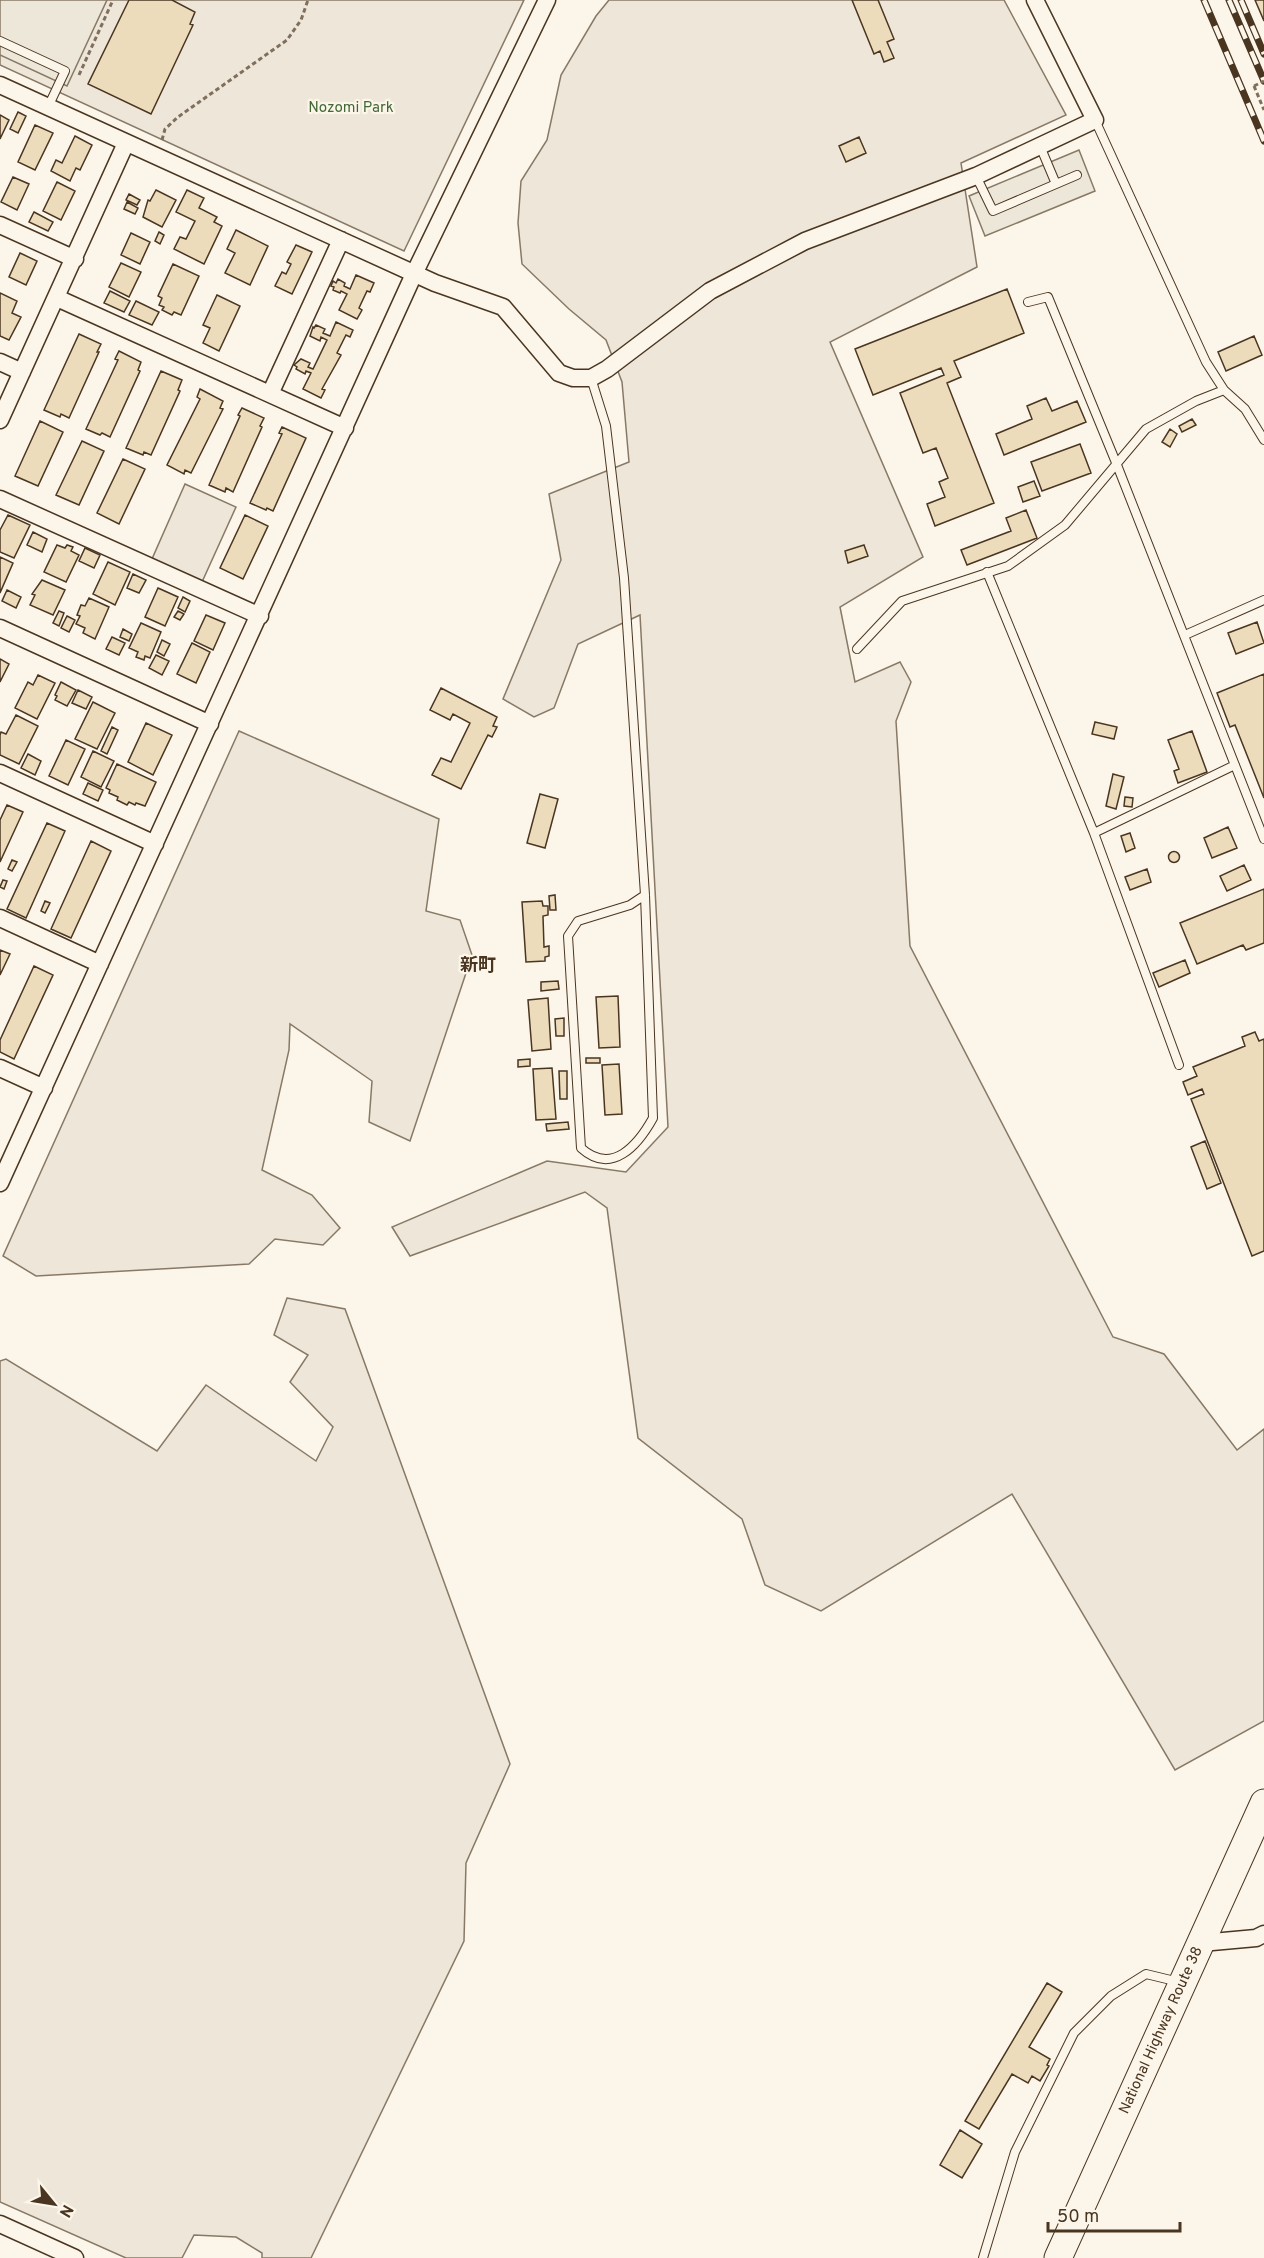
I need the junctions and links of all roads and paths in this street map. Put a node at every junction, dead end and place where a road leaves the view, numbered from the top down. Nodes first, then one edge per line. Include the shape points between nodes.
1 (113, 0) edge
2 (308, 0) edge
3 (547, 0) edge
4 (1035, 0) edge
5 (0, 41) edge
6 (1264, 81) edge
7 (74, 84) dead end
8 (0, 85) edge
9 (48, 107) junction
10 (1264, 110) edge
11 (1095, 120) junction
12 (126, 143) junction
13 (160, 145) dead end
14 (1040, 146) junction
15 (1077, 175) dead end
16 (976, 176) junction
17 (1056, 184) junction
18 (0, 225) edge
19 (341, 240) junction
20 (75, 259) junction
21 (414, 273) junction
22 (57, 298) junction
23 (1028, 302) dead end
24 (0, 362) edge
25 (22, 372) junction
26 (591, 378) junction
27 (1224, 390) junction
28 (270, 394) junction
29 (0, 420) edge
30 (345, 428) junction
31 (1264, 440) edge
32 (1117, 465) junction
33 (0, 499) edge
34 (987, 572) junction
35 (1264, 600) edge
36 (260, 616) junction
37 (0, 628) edge
38 (1185, 636) junction
39 (857, 649) dead end
40 (210, 724) junction
41 (1235, 765) junction
42 (0, 773) edge
43 (1094, 832) junction
44 (1264, 839) edge
45 (155, 844) junction
46 (645, 895) junction
47 (0, 918) edge
48 (100, 964) junction
49 (1179, 1065) dead end
50 (0, 1068) edge
51 (44, 1088) junction
52 (0, 1183) edge
53 (1264, 1803) edge
54 (1264, 1934) edge
55 (1201, 1943) junction
56 (1183, 1983) junction
57 (0, 2224) edge
58 (75, 2258) edge
59 (983, 2258) edge
60 (1058, 2258) edge

1 - 7 path
2 - 13 path via 301,20 287,40 178,117 165,129
3 - 21 street
4 - 11 street
5 - 9 lane via 65,71
6 - 10 path, bridge via 1254,86
8 - 9 street
9 - 12 street
11 - 14 street
11 - 27 lane via 1206,362
12 - 19 street
12 - 20 street
14 - 16 street
14 - 17 lane
15 - 17 lane
16 - 17 lane via 993,211
16 - 26 street via 805,241 710,291
18 - 20 street
19 - 21 street
19 - 28 street
20 - 22 street
21 - 26 street via 503,307 559,373
21 - 30 street
22 - 25 street
22 - 28 street
23 - 32 lane via 1048,297
24 - 25 street
25 - 29 street
26 - 46 lane via 606,426 624,578
27 - 31 lane via 1245,408
27 - 32 lane via 1146,429
28 - 30 street
30 - 36 street
32 - 34 lane via 1065,525 1008,566
32 - 38 lane
33 - 36 street
34 - 39 lane via 902,601
34 - 43 lane
35 - 38 lane
36 - 40 street
37 - 40 street
38 - 41 lane
40 - 45 street
41 - 43 lane
41 - 44 lane
42 - 45 street
43 - 49 lane
45 - 48 street
46 - 46 lane via 653,1118 642,1138 625,1154 601,1159 581,1148 568,936 578,921 630,905
47 - 48 street
48 - 51 street
50 - 51 street
51 - 52 street
53 - 55 highway, National Highway Route 38
54 - 55 street
55 - 56 highway, National Highway Route 38
56 - 59 lane via 1146,1974 1111,1996 1074,2033 1015,2152
56 - 60 highway, National Highway Route 38
57 - 58 street

